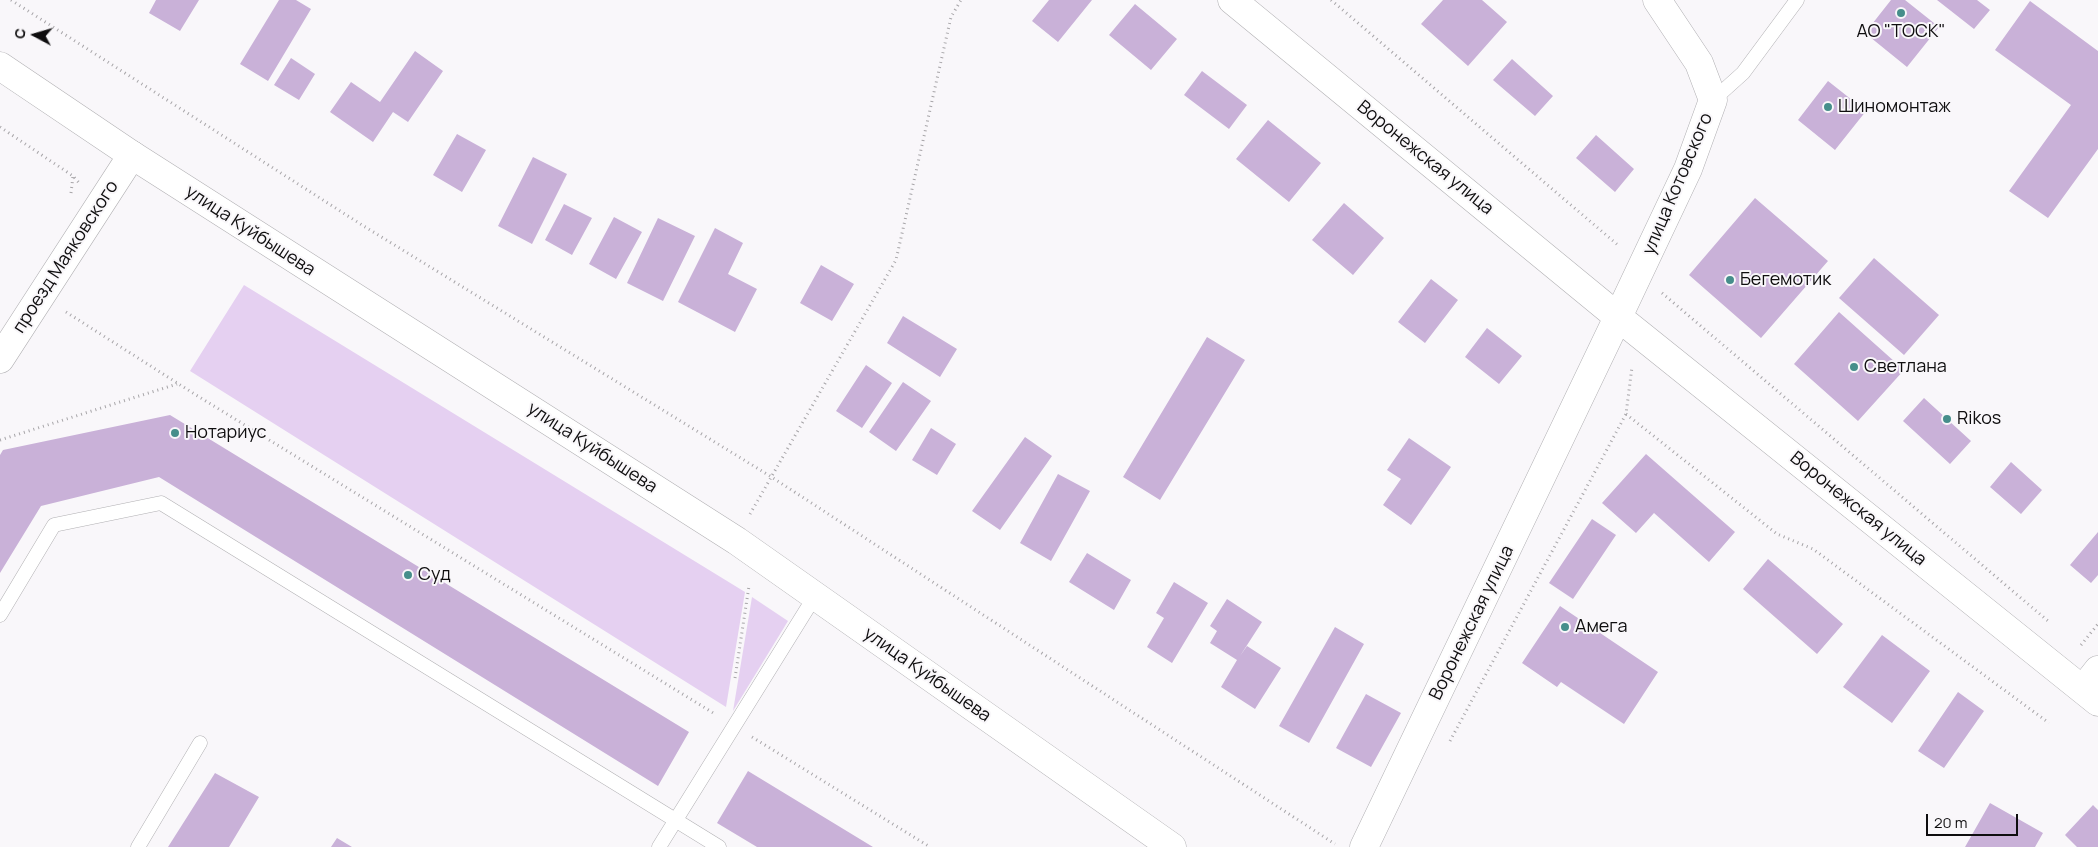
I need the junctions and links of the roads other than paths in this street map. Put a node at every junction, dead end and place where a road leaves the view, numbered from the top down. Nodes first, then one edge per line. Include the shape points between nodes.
1 (1232, 0) edge
2 (1657, 0) edge
3 (1797, 0) edge
4 (0, 66) edge
5 (1713, 100) junction
6 (132, 155) junction
7 (1627, 324) junction
8 (0, 359) edge
9 (815, 596) junction
10 (0, 615) edge
11 (2091, 678) edge
12 (200, 743) dead end
13 (676, 820) junction
14 (138, 847) edge
15 (659, 847) edge
16 (719, 847) edge
17 (1172, 847) edge
18 (1364, 847) edge

1 - 7 street, Воронежская улица
2 - 5 street, улица Котовского via 1699,63
3 - 5 lane via 1743,73
4 - 6 street, улица Куйбышева
5 - 7 street, улица Котовского via 1688,169 1642,265
6 - 8 street, проезд Маяковского
6 - 9 street, улица Куйбышева via 737,541
7 - 11 street, Воронежская улица
7 - 18 street, Воронежская улица
9 - 13 lane
9 - 17 street, улица Куйбышева
10 - 13 lane via 54,525 161,503
12 - 14 lane
13 - 15 lane
13 - 16 lane

